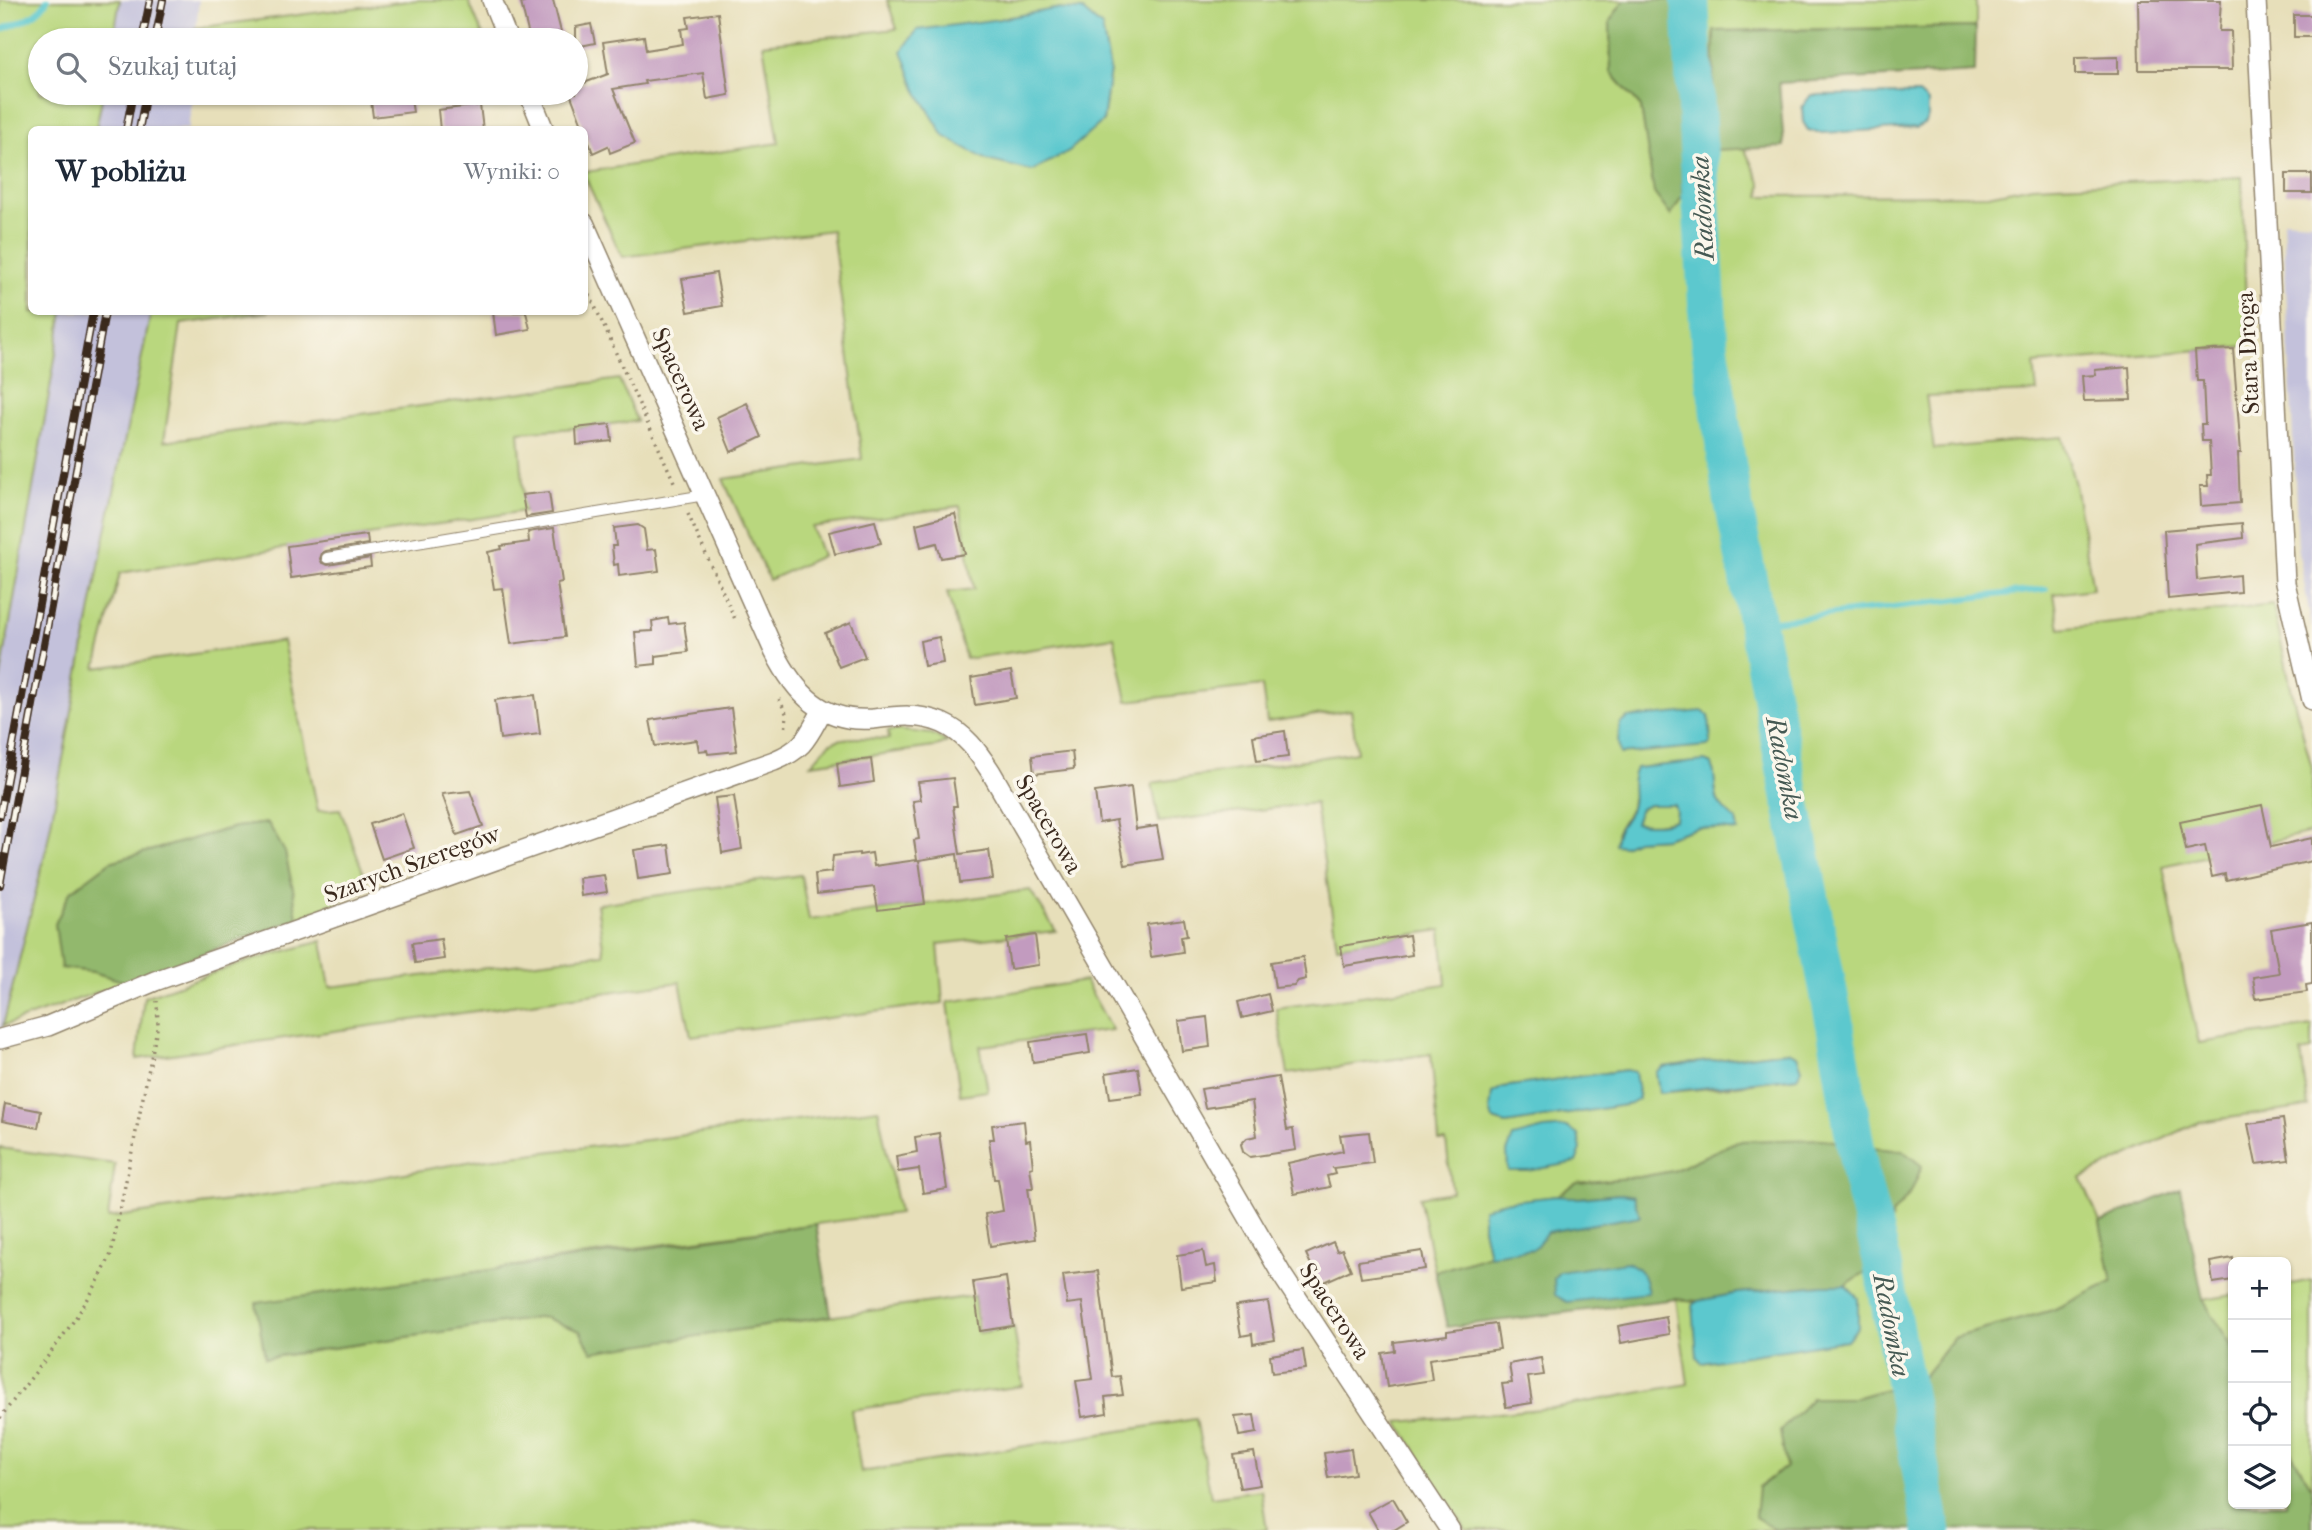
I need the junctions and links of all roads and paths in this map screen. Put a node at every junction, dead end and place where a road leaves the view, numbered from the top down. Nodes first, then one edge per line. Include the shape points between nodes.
1 (492, 0) edge
2 (2256, 0) edge
3 (503, 28) edge
4 (534, 105) edge
5 (542, 126) edge
6 (588, 232) edge
7 (588, 291) edge
8 (706, 495) junction
9 (681, 499) junction
10 (327, 558) dead end
11 (738, 624) dead end
12 (774, 690) dead end
13 (2312, 700) edge
14 (822, 711) junction
15 (784, 732) dead end
16 (155, 981) junction
17 (0, 1039) edge
18 (0, 1418) edge
19 (1450, 1530) edge

1 - 3 street
2 - 13 street, Stara Droga via 2284,583
4 - 5 street
6 - 8 street, Spacerowa
7 - 9 path
8 - 9 lane
8 - 14 street, Spacerowa via 779,660 793,683
9 - 10 lane
9 - 11 path
12 - 15 path via 786,715
14 - 16 street, Szarych Szeregów via 796,751 774,761
14 - 19 street, Spacerowa via 862,719 929,719 950,727 973,746 1276,1266
16 - 17 street, Szarych Szeregów via 48,1026
16 - 18 path via 158,1024 111,1254 100,1280

